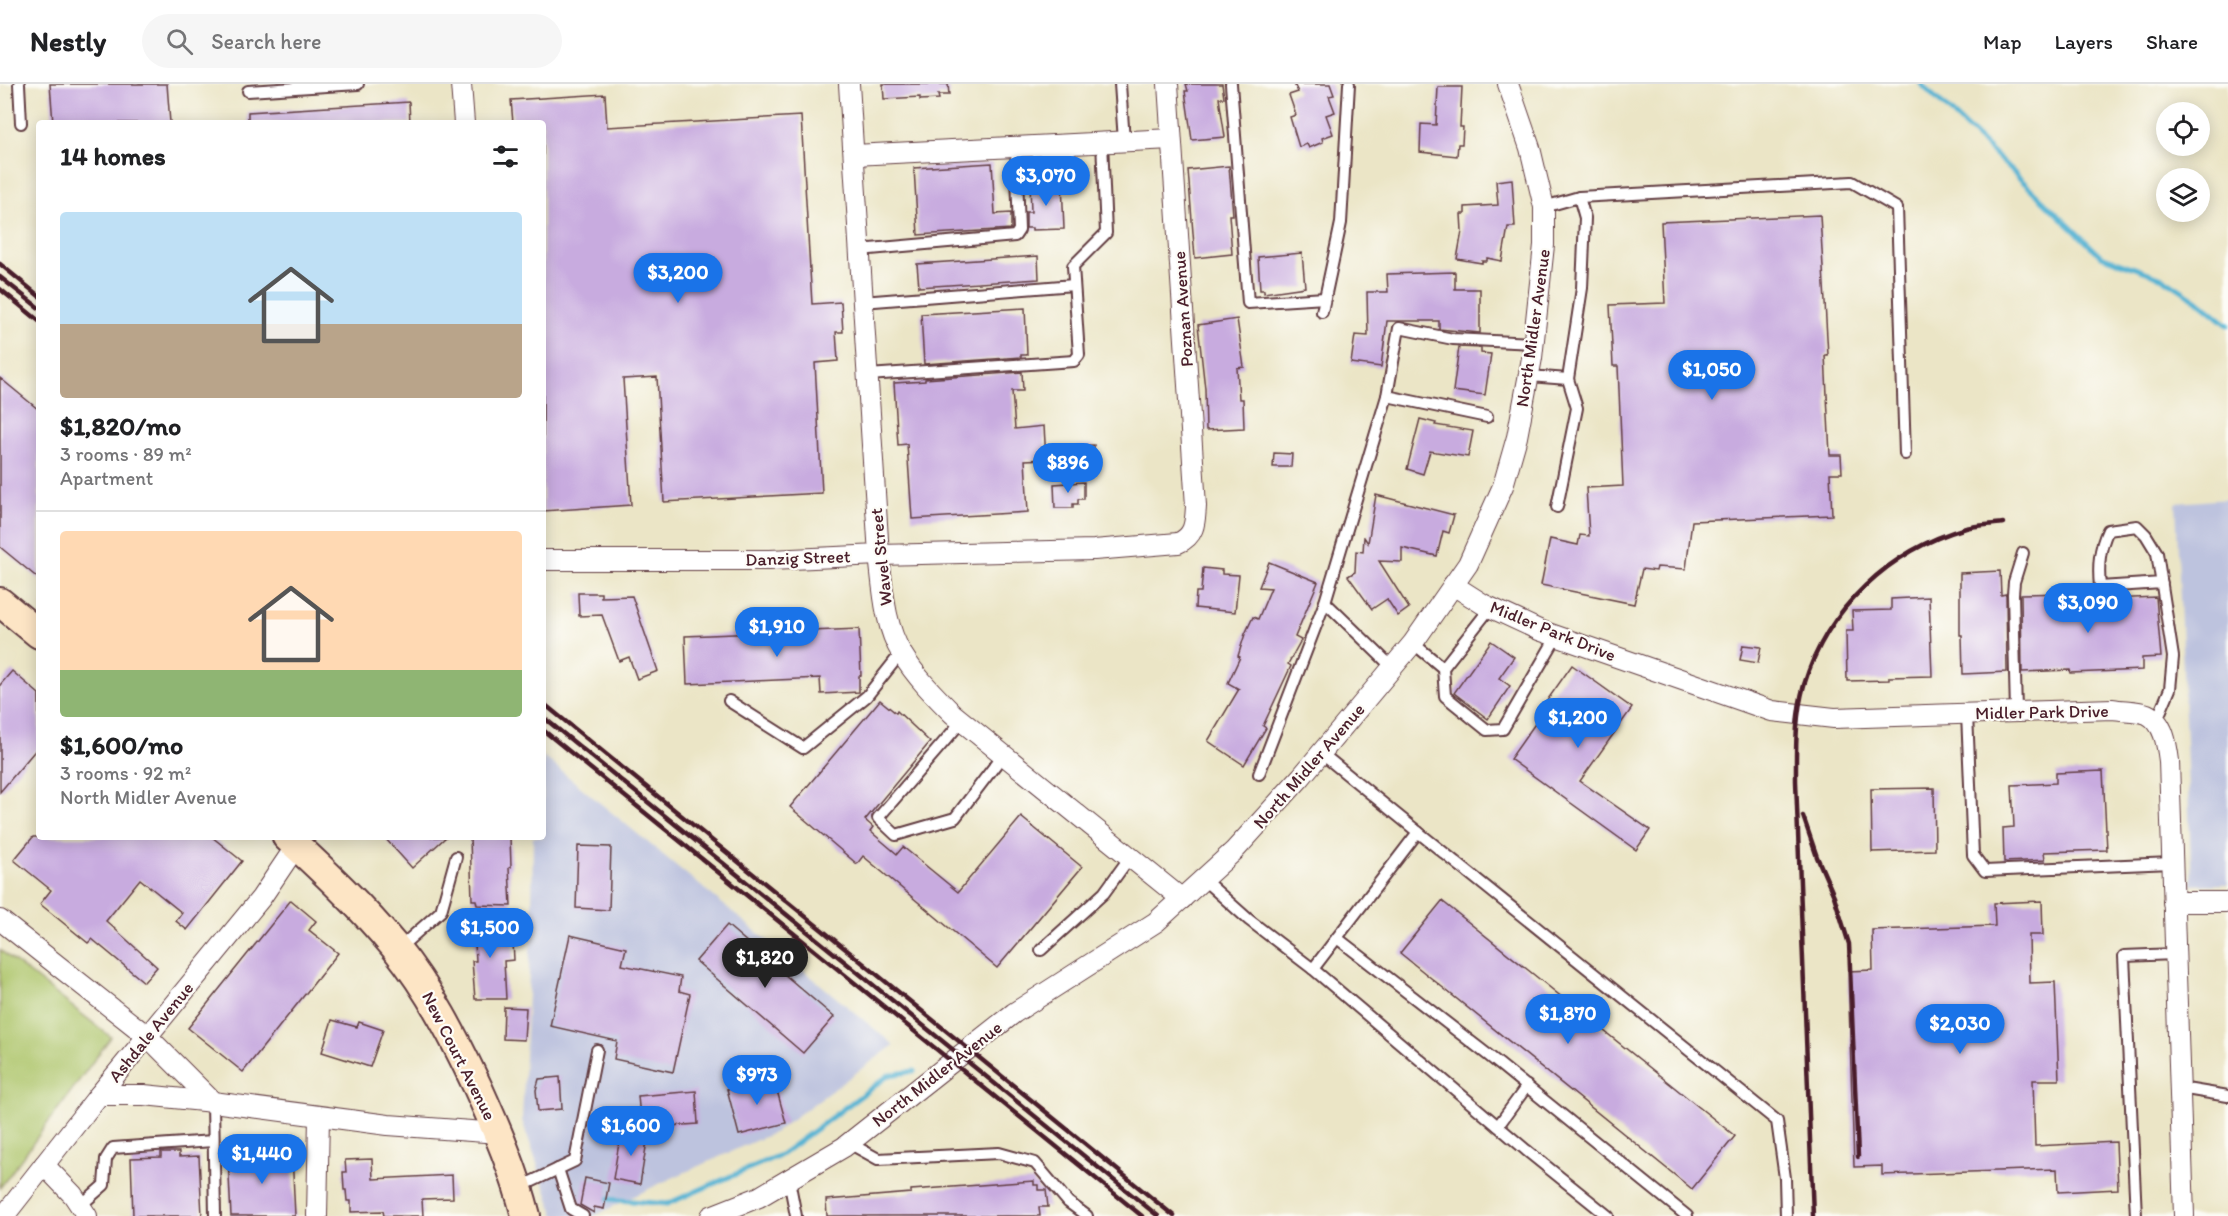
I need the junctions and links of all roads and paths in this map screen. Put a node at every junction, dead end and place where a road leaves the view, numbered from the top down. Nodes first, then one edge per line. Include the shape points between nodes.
1 (19, 84) edge
2 (358, 84) edge
3 (461, 84) edge
4 (849, 84) edge
5 (1120, 84) edge
6 (1168, 84) edge
7 (1231, 84) edge
8 (1349, 84) edge
9 (1508, 84) edge
10 (248, 91) dead end
11 (464, 120) edge
12 (21, 123) dead end
13 (1171, 139) junction
14 (1124, 141) junction
15 (1102, 142) junction
16 (1016, 147) junction
17 (854, 155) junction
18 (1579, 197) junction
19 (1544, 207) junction
20 (860, 250) junction
21 (1074, 285) junction
22 (1325, 298) junction
23 (862, 302) junction
24 (1322, 312) dead end
25 (1534, 343) junction
26 (868, 375) junction
27 (1528, 376) junction
28 (1568, 379) junction
29 (1386, 396) junction
30 (1487, 417) dead end
31 (1905, 454) dead end
32 (1557, 507) dead end
33 (1192, 533) joint
34 (2024, 553) dead end
35 (879, 555) junction
36 (546, 560) edge
37 (2162, 583) junction
38 (1453, 585) junction
39 (0, 602) edge
40 (1325, 602) junction
41 (1491, 607) junction
42 (36, 632) edge
43 (1557, 636) junction
44 (1413, 643) junction
45 (901, 653) junction
46 (1393, 668) junction
47 (1443, 668) junction
48 (729, 701) dead end
49 (2016, 712) junction
50 (1967, 714) junction
51 (962, 721) junction
52 (2156, 722) junction
53 (1321, 753) junction
54 (1003, 755) junction
55 (1259, 774) dead end
56 (1418, 832) junction
57 (296, 840) edge
58 (1130, 857) junction
59 (456, 858) dead end
60 (2172, 863) junction
61 (1203, 879) junction
62 (1182, 899) junction
63 (2173, 902) junction
64 (2228, 902) edge
65 (0, 920) edge
66 (1337, 938) junction
67 (397, 950) junction
68 (1041, 950) dead end
69 (2175, 954) junction
70 (1313, 969) junction
71 (147, 1036) junction
72 (597, 1050) dead end
73 (1527, 1086) junction
74 (2180, 1088) junction
75 (99, 1095) junction
76 (2228, 1096) edge
77 (213, 1102) junction
78 (319, 1117) junction
79 (1498, 1126) junction
80 (499, 1133) junction
81 (213, 1141) junction
82 (849, 1143) junction
83 (44, 1165) junction
84 (558, 1169) junction
85 (789, 1180) junction
86 (518, 1188) junction
87 (83, 1211) edge
88 (4, 1216) edge
89 (215, 1216) edge
90 (317, 1216) edge
91 (526, 1216) edge
92 (584, 1216) edge
93 (711, 1216) edge
94 (796, 1216) edge
95 (1087, 1216) edge
96 (1608, 1216) edge
97 (1687, 1216) edge
98 (1786, 1216) edge
99 (2136, 1216) edge
100 (2184, 1216) edge

1 - 12 lane
2 - 10 lane
3 - 11 street
4 - 17 street, Wavel Street
5 - 14 lane
6 - 13 street, Poznan Avenue
7 - 22 lane via 1248,303
8 - 22 lane via 1341,224
9 - 19 street, North Midler Avenue via 1530,148
13 - 14 street
13 - 33 street, Poznan Avenue via 1196,506
14 - 15 street
15 - 16 street
15 - 21 lane via 1106,232 1073,266
16 - 17 street
16 - 20 lane via 1019,230 1015,236
17 - 20 street, Wavel Street
18 - 19 lane
18 - 28 lane via 1585,218 1582,288
18 - 31 lane via 1852,182 1897,208
19 - 25 street, North Midler Avenue
20 - 23 street, Wavel Street
21 - 23 lane
21 - 26 lane via 1079,355 1074,362
22 - 24 lane
23 - 26 street, Wavel Street
25 - 27 street, North Midler Avenue
25 - 29 lane via 1453,339 1399,328
26 - 35 street, Wavel Street
27 - 28 lane
27 - 38 street, North Midler Avenue via 1503,486 1468,564
28 - 32 lane via 1577,408
29 - 30 lane
29 - 40 lane
33 - 35 street, Danzig Street via 1178,543 1094,550
34 - 49 lane via 2013,594
35 - 36 street, Danzig Street via 770,560
35 - 45 street, Wavel Street via 884,599
37 - 37 lane via 2157,553 2137,526 2108,530 2098,565 2100,587
37 - 52 lane via 2173,657 2170,689
38 - 41 street, Midler Park Drive
38 - 44 street, North Midler Avenue
39 - 42 main road
40 - 46 lane
40 - 55 lane
41 - 43 street, Midler Park Drive
41 - 47 lane
43 - 47 lane via 1503,729 1487,730 1445,696
43 - 50 street, Midler Park Drive via 1772,711 1834,718
44 - 46 street, North Midler Avenue
44 - 47 lane
45 - 48 lane via 867,696 803,748
45 - 51 street, Wavel Street via 928,689
46 - 53 street, North Midler Avenue
49 - 50 street, Midler Park Drive
49 - 52 street, Midler Park Drive via 2113,709 2147,714
50 - 60 lane via 1973,855 1985,870
51 - 54 street, Wavel Street
51 - 54 lane via 878,818 896,835 955,818
52 - 60 street via 2167,743
53 - 56 lane
53 - 61 street, North Midler Avenue via 1234,851
54 - 58 street, Wavel Street
56 - 66 lane
56 - 98 lane via 1777,1121
57 - 67 main road, New Court Avenue
57 - 71 street, Ashdale Avenue via 261,898
58 - 62 street, Wavel Street
58 - 68 lane via 1104,893
59 - 67 lane via 441,911
60 - 63 street
61 - 62 street, North Midler Avenue
61 - 70 lane
62 - 82 street, North Midler Avenue via 1156,922 1014,1013
63 - 64 street
63 - 69 street
65 - 71 street
66 - 70 lane
66 - 73 lane
67 - 80 main road, New Court Avenue via 454,1038
69 - 74 street
69 - 99 lane via 2124,956
70 - 79 lane
71 - 75 street, Ashdale Avenue
71 - 77 street
72 - 84 lane via 574,1161
73 - 79 lane
73 - 97 lane
74 - 76 lane
74 - 100 street
75 - 77 street
75 - 83 street, Ashdale Avenue
77 - 78 street
77 - 81 lane
78 - 80 street
78 - 90 street
79 - 96 lane
80 - 86 main road, New Court Avenue
81 - 87 lane via 113,1148 106,1159 104,1185
81 - 89 lane
82 - 85 street, North Midler Avenue
82 - 95 lane via 878,1159 999,1153 1035,1163 1068,1202
83 - 87 street
83 - 88 street, Ashdale Avenue
84 - 86 lane
84 - 92 lane via 571,1209
85 - 93 street, North Midler Avenue
85 - 94 lane
86 - 91 main road, New Court Avenue

